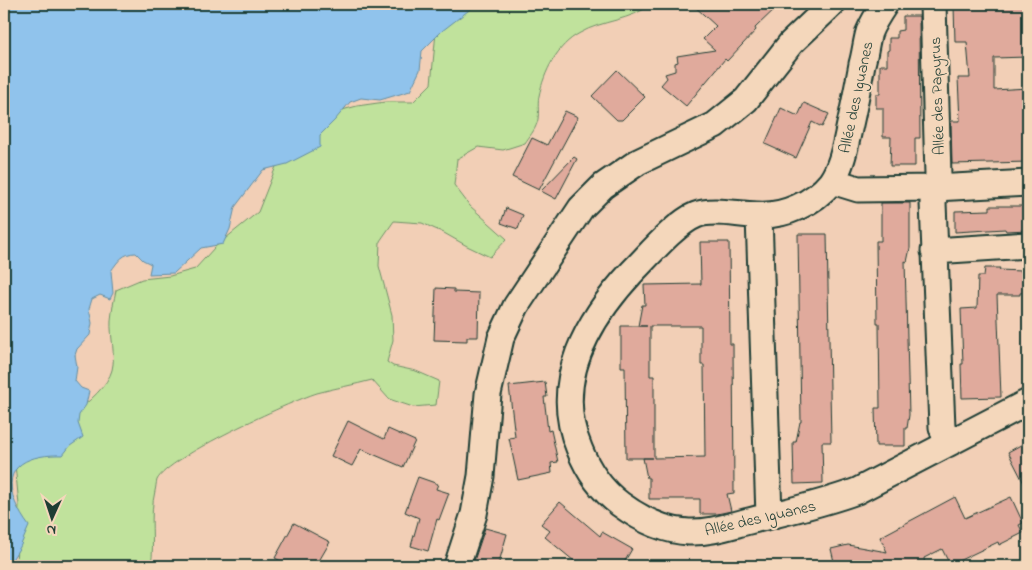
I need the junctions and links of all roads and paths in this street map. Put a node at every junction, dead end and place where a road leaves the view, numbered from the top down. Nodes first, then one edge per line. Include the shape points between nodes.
1 (832, 4) edge
2 (885, 4) edge
3 (933, 4) edge
4 (832, 181) junction
5 (1028, 183) edge
6 (935, 188) junction
7 (759, 216) junction
8 (1028, 245) edge
9 (934, 251) junction
10 (1028, 402) edge
11 (946, 444) junction
12 (769, 516) junction
13 (457, 566) edge

1 - 13 street via 791,43 738,107 715,125 638,162 603,186 581,208 516,306 501,338 488,394 481,476 474,514
2 - 4 street, Allée des Iguanes via 869,34 843,158
3 - 6 street, Allée des Papyrus via 938,176
4 - 6 street via 858,189
4 - 7 street, Allée des Iguanes via 820,193 790,211
5 - 6 street
6 - 9 street, Allée des Papyrus
7 - 12 street
7 - 12 street, Allée des Iguanes via 723,212 697,214 679,225 632,273 594,320 577,355 568,401 572,432 586,468 608,495 633,513 667,528 688,532
8 - 9 street
9 - 11 street, Allée des Papyrus via 942,427
10 - 11 street, Allée des Iguanes
11 - 12 street, Allée des Iguanes via 857,491

